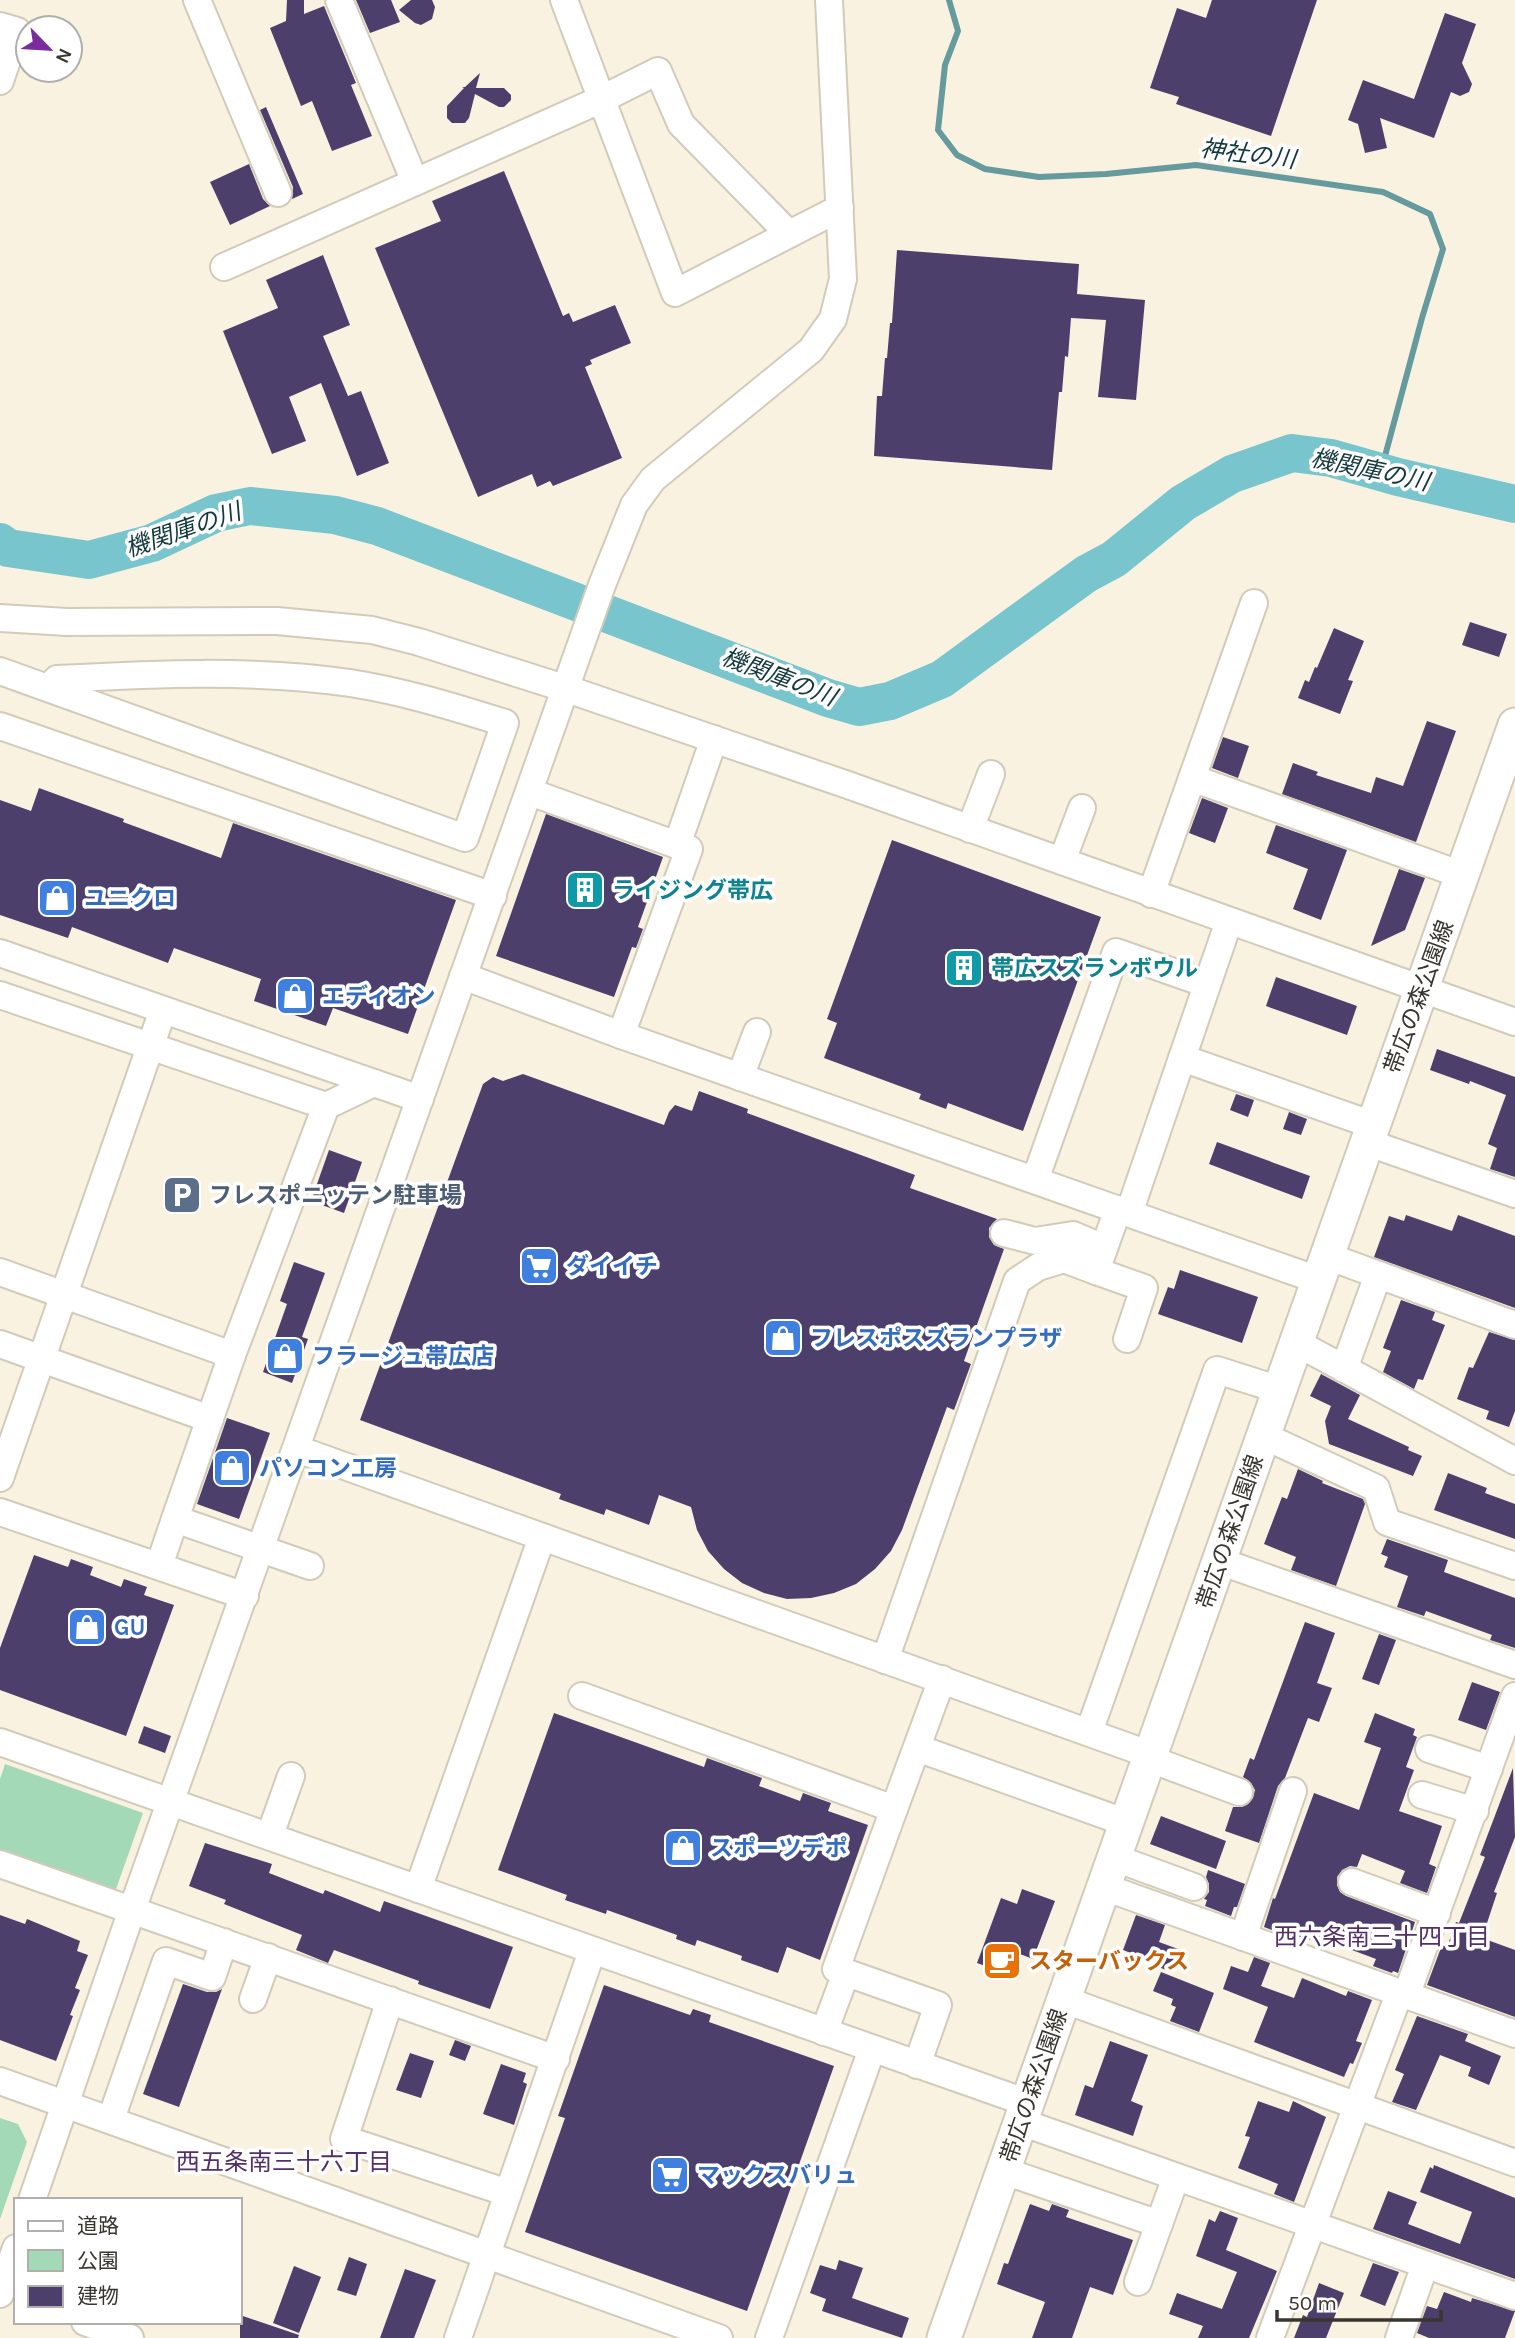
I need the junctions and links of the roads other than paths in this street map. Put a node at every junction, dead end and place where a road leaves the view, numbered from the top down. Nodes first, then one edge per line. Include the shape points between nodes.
1 (197, 0) edge
2 (340, 0) edge
3 (564, 0) edge
4 (830, 0) edge
5 (0, 26) edge
6 (0, 81) edge
7 (602, 100) junction
8 (415, 182) junction
9 (278, 193) dead end
10 (840, 208) junction
11 (789, 234) junction
12 (224, 267) dead end
13 (1254, 603) dead end
14 (0, 618) edge
15 (0, 671) edge
16 (48, 688) junction
17 (567, 689) junction
18 (1515, 725) edge
19 (0, 726) edge
20 (714, 739) junction
21 (495, 755) junction
22 (991, 774) dead end
23 (1192, 778) junction
24 (534, 781) junction
25 (1082, 808) dead end
26 (475, 810) junction
27 (518, 825) junction
28 (970, 830) junction
29 (677, 845) junction
30 (1062, 861) junction
31 (1462, 875) junction
32 (1151, 894) junction
33 (492, 895) junction
34 (1229, 921) junction
35 (0, 953) edge
36 (463, 976) junction
37 (1207, 984) junction
38 (1422, 990) junction
39 (0, 995) edge
40 (163, 1010) junction
41 (1515, 1022) edge
42 (757, 1032) dead end
43 (621, 1035) junction
44 (150, 1048) junction
45 (1182, 1058) junction
46 (740, 1077) junction
47 (374, 1083) junction
48 (420, 1099) junction
49 (326, 1106) junction
50 (1369, 1134) junction
51 (1035, 1180) junction
52 (1515, 1194) edge
53 (1123, 1211) junction
54 (1004, 1233) dead end
55 (1100, 1259) junction
56 (1322, 1268) junction
57 (0, 1272) edge
58 (1378, 1275) junction
59 (64, 1295) junction
60 (1515, 1325) edge
61 (1127, 1339) dead end
62 (1297, 1343) junction
63 (0, 1345) edge
64 (232, 1355) junction
65 (41, 1360) junction
66 (1344, 1369) junction
67 (1280, 1390) junction
68 (210, 1419) junction
69 (1264, 1436) junction
70 (297, 1449) junction
71 (1515, 1461) edge
72 (0, 1478) edge
73 (0, 1512) edge
74 (175, 1519) junction
75 (542, 1537) junction
76 (260, 1550) junction
77 (1219, 1562) junction
78 (159, 1566) junction
79 (310, 1566) dead end
80 (1515, 1566) edge
81 (245, 1596) junction
82 (885, 1660) junction
83 (1515, 1665) edge
84 (942, 1679) junction
85 (582, 1696) dead end
86 (1515, 1696) edge
87 (1089, 1732) junction
88 (2, 1747) edge
89 (917, 1748) junction
90 (1429, 1749) dead end
91 (1151, 1757) junction
92 (1489, 1769) junction
93 (291, 1776) dead end
94 (1293, 1791) dead end
95 (1240, 1792) dead end
96 (1422, 1795) dead end
97 (172, 1801) junction
98 (894, 1809) junction
99 (1475, 1811) junction
100 (1127, 1824) junction
101 (270, 1835) junction
102 (0, 1864) edge
103 (1110, 1873) junction
104 (1352, 1882) dead end
105 (1194, 1887) dead end
106 (418, 1888) junction
107 (132, 1910) junction
108 (1437, 1913) junction
109 (1243, 1937) junction
110 (224, 1942) junction
111 (592, 1951) junction
112 (268, 1957) junction
113 (846, 1973) junction
114 (1403, 1995) junction
115 (253, 1999) dead end
116 (390, 2000) junction
117 (1065, 2000) junction
118 (824, 2032) junction
119 (1515, 2034) edge
120 (872, 2049) junction
121 (556, 2059) junction
122 (917, 2065) junction
123 (0, 2081) edge
124 (66, 2103) junction
125 (1356, 2107) junction
126 (1025, 2113) junction
127 (111, 2119) junction
128 (1515, 2163) edge
129 (1004, 2171) junction
130 (1176, 2177) junction
131 (508, 2193) junction
132 (34, 2198) edge
133 (1159, 2224) junction
134 (1312, 2226) junction
135 (14, 2254) edge
136 (486, 2256) junction
137 (1426, 2265) junction
138 (1138, 2282) dead end
139 (0, 2293) edge
140 (1515, 2296) edge
141 (91, 2324) edge
142 (130, 2338) edge
143 (458, 2338) edge
144 (719, 2338) edge
145 (769, 2338) edge
146 (944, 2338) edge
147 (1270, 2338) edge
148 (1399, 2338) edge

1 - 9 street
2 - 8 street
3 - 7 street
4 - 10 street
5 - 6 street via 17,31
7 - 8 street
7 - 11 street via 658,71 681,124
7 - 11 street via 675,293
8 - 12 street
10 - 11 street
10 - 17 street via 843,279 833,319 811,350 653,479 634,505
13 - 23 street
14 - 17 street via 277,621 372,630
15 - 16 street
16 - 21 street via 57,679 129,675 240,675 350,684 505,723
16 - 26 street via 465,838
17 - 20 street
17 - 24 street
18 - 31 main road, 帯広の森公園線
19 - 33 street
20 - 28 street
20 - 29 street
21 - 24 street
21 - 26 street
22 - 28 street
23 - 31 street
23 - 32 street
24 - 27 street
24 - 29 street
25 - 30 street
26 - 27 street
27 - 33 street
28 - 30 street
29 - 43 street via 689,849
30 - 32 street
31 - 38 main road, 帯広の森公園線
32 - 34 street
33 - 36 street
34 - 37 street
34 - 38 street
35 - 40 street
36 - 43 street
36 - 48 street
37 - 45 street
37 - 51 street via 1116,952
38 - 41 street
38 - 50 main road, 帯広の森公園線
39 - 44 street
40 - 44 street
40 - 47 street
42 - 46 street
43 - 46 street
44 - 49 street
44 - 59 street
45 - 50 street
45 - 53 street
46 - 51 street
47 - 48 street
47 - 49 street
48 - 70 street
49 - 64 street
50 - 52 street
50 - 56 main road, 帯広の森公園線
51 - 53 street
53 - 55 street
53 - 56 street
54 - 55 street via 1035,1241 1073,1235
55 - 61 street via 1144,1288
55 - 82 street via 1064,1259 1038,1266 1017,1281
56 - 58 street
56 - 62 main road, 帯広の森公園線
57 - 59 street
58 - 60 street
58 - 66 street
59 - 64 street
59 - 65 street
62 - 66 street
62 - 67 main road, 帯広の森公園線
63 - 65 street
64 - 68 street
65 - 68 street
65 - 72 street
66 - 71 street
67 - 69 main road, 帯広の森公園線
67 - 87 street via 1217,1370
68 - 74 street
69 - 77 main road, 帯広の森公園線
69 - 80 street via 1376,1488 1387,1522
70 - 75 street
70 - 76 street
73 - 78 street
74 - 76 street
74 - 78 street
75 - 82 street
75 - 106 street
76 - 79 street
76 - 81 street
77 - 83 street
77 - 91 main road, 帯広の森公園線
78 - 81 street
81 - 97 street
82 - 84 street
84 - 87 street
84 - 89 street
85 - 98 street
86 - 92 street
87 - 91 street
88 - 97 street
89 - 98 street
89 - 100 street
90 - 92 street
91 - 95 street
91 - 100 main road, 帯広の森公園線
92 - 99 street
93 - 101 street
94 - 109 street
96 - 99 street
97 - 101 street
97 - 107 street
98 - 113 street via 836,1969
99 - 108 street
100 - 103 main road, 帯広の森公園線
101 - 106 street
102 - 107 street
103 - 105 street
103 - 109 street
103 - 117 main road, 帯広の森公園線
104 - 108 street
106 - 111 street
107 - 110 street
107 - 124 street
108 - 114 street
109 - 114 street
110 - 112 street
110 - 127 street via 212,1977 166,1961
111 - 118 street
111 - 121 street
112 - 115 street
112 - 116 street
113 - 118 street
113 - 122 street via 938,2005
114 - 119 street
114 - 125 street
116 - 121 street
116 - 131 street via 344,2139
117 - 125 street
117 - 126 main road, 帯広の森公園線
118 - 120 street
120 - 122 street
120 - 145 street
121 - 131 street
122 - 126 street
123 - 124 street
124 - 127 street
124 - 132 street
125 - 128 street
125 - 134 street
126 - 129 main road, 帯広の森公園線
126 - 130 street
127 - 136 street
129 - 133 street
129 - 146 main road, 帯広の森公園線
130 - 133 street
130 - 134 street
131 - 136 street
133 - 138 street
134 - 137 street
134 - 147 street
135 - 139 street
136 - 143 street
136 - 144 street
137 - 140 street
137 - 148 street
141 - 142 street

